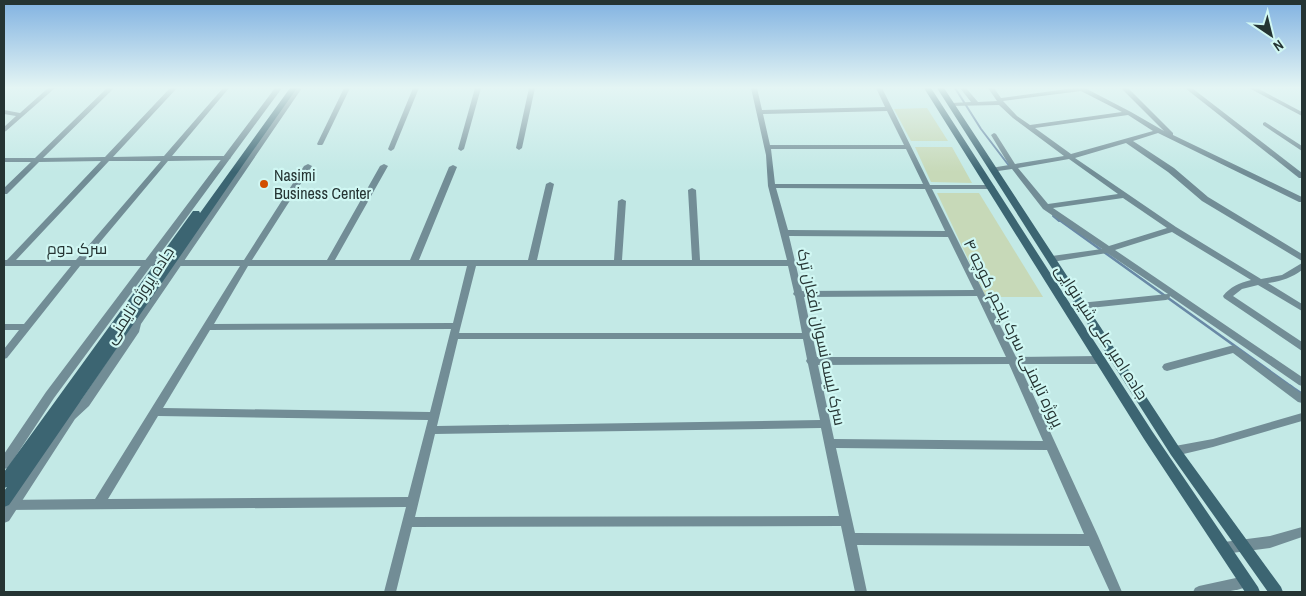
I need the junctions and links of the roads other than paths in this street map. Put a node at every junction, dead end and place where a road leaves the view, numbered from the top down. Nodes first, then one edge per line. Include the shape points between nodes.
1 (19, 116) edge
2 (82, 116) edge
3 (149, 116) edge
4 (202, 116) edge
5 (258, 116) edge
6 (267, 116) edge
7 (273, 116) edge
8 (278, 116) edge
9 (334, 116) edge
10 (405, 116) edge
11 (470, 116) edge
12 (526, 116) edge
13 (760, 116) edge
14 (892, 116) edge
15 (945, 116) edge
16 (958, 116) edge
17 (1014, 116) edge
18 (1109, 116) edge
19 (1134, 116) edge
20 (1152, 116) edge
21 (1224, 116) edge
22 (1265, 124) dead end
23 (1030, 127) junction
24 (4, 130) edge
25 (1158, 131) junction
26 (994, 134) dead end
27 (1174, 138) junction
28 (1126, 140) junction
29 (320, 144) dead end
30 (766, 147) junction
31 (909, 147) junction
32 (519, 148) dead end
33 (391, 149) dead end
34 (461, 149) dead end
35 (1302, 149) edge
36 (167, 157) junction
37 (1070, 157) junction
38 (110, 158) junction
39 (227, 158) junction
40 (38, 159) junction
41 (4, 160) edge
42 (308, 166) dead end
43 (384, 166) dead end
44 (453, 167) dead end
45 (1011, 167) junction
46 (994, 170) junction
47 (1302, 176) edge
48 (550, 184) dead end
49 (772, 186) junction
50 (927, 187) junction
51 (991, 187) junction
52 (692, 190) dead end
53 (4, 192) edge
54 (1126, 195) junction
55 (1302, 200) edge
56 (622, 201) dead end
57 (1046, 207) junction
58 (1173, 229) junction
59 (785, 234) junction
60 (950, 234) junction
61 (1104, 251) junction
62 (1302, 258) edge
63 (1052, 259) junction
64 (330, 262) junction
65 (6, 263) edge
66 (78, 263) junction
67 (246, 263) junction
68 (532, 263) junction
69 (618, 263) junction
70 (696, 263) junction
71 (792, 263) junction
72 (163, 264) junction
73 (413, 264) junction
74 (472, 264) junction
75 (1302, 266) edge
76 (1257, 281) junction
77 (979, 293) junction
78 (797, 294) junction
79 (1166, 297) dead end
80 (1080, 306) junction
81 (1302, 308) edge
82 (207, 326) junction
83 (26, 327) junction
84 (4, 328) edge
85 (456, 331) junction
86 (806, 336) junction
87 (1302, 347) edge
88 (4, 355) edge
89 (1012, 360) junction
90 (1100, 360) junction
91 (812, 361) junction
92 (1168, 367) dead end
93 (1302, 382) edge
94 (1302, 399) edge
95 (156, 412) junction
96 (434, 416) junction
97 (1302, 417) edge
98 (825, 424) junction
99 (431, 430) junction
100 (829, 442) junction
101 (1051, 446) junction
102 (1175, 451) junction
103 (4, 464) edge
104 (4, 482) edge
105 (411, 502) junction
106 (6, 504) edge
107 (98, 505) junction
108 (4, 517) edge
109 (846, 521) junction
110 (408, 522) junction
111 (1302, 532) edge
112 (850, 539) junction
113 (1094, 540) junction
114 (1242, 546) junction
115 (1224, 548) junction
116 (1249, 587) edge
117 (390, 592) edge
118 (861, 592) edge
119 (1116, 592) edge
120 (1199, 592) edge
121 (1276, 592) edge

1 - 24 street
2 - 40 street
3 - 38 street
4 - 36 street
5 - 39 street, جاده پروژه تایمنی
6 - 72 main road, جاده پروژه تایمنی
7 - 72 main road, جاده پروژه تایمنی
8 - 72 street, جاده پروژه تایمنی
9 - 29 street
10 - 33 street
11 - 34 street
12 - 32 street
13 - 30 street, سرک لیسه نسوان افغان‌ ترک
14 - 31 street, پروژه تایمنی، سرک پنجم، کوچه ۴
15 - 51 main road, جاده امیر علی شیر نوایی
16 - 46 main road
17 - 23 street
18 - 23 street
19 - 25 street
20 - 27 street
21 - 47 street
22 - 35 street
23 - 37 street
25 - 27 street
25 - 28 street
26 - 45 street
27 - 55 street
28 - 37 street
28 - 62 street via 1171,170 1205,199
30 - 31 street
30 - 49 street, سرک لیسه نسوان افغان‌ ترک
31 - 50 street, پروژه تایمنی، سرک پنجم، کوچه ۴
36 - 38 street
36 - 39 street
36 - 66 street
37 - 45 street
37 - 54 street
38 - 40 street
38 - 65 street
39 - 72 street, جاده پروژه تایمنی
40 - 41 street
40 - 53 street
42 - 67 street
43 - 64 street
44 - 73 street
45 - 46 street
45 - 57 street
46 - 63 main road
48 - 68 street
49 - 50 street
49 - 59 street, سرک لیسه نسوان افغان‌ ترک
50 - 51 street
50 - 60 street, پروژه تایمنی، سرک پنجم، کوچه ۴
51 - 90 main road, جاده امیر علی شیر نوایی
52 - 70 street
54 - 57 street
54 - 58 street
56 - 69 street
57 - 61 street
58 - 61 street
58 - 76 street
59 - 60 street
59 - 71 street, سرک لیسه نسوان افغان‌ ترک
60 - 77 street, پروژه تایمنی، سرک پنجم، کوچه ۴
61 - 63 street
61 - 93 street
63 - 80 main road
64 - 67 street, سرک دوم
64 - 73 street, سرک دوم
65 - 66 street, سرک دوم
66 - 72 street, سرک دوم
66 - 83 street
67 - 72 street, سرک دوم
67 - 82 street
68 - 69 street, سرک دوم
68 - 74 street, سرک دوم
69 - 70 street, سرک دوم
70 - 71 street, سرک دوم
71 - 78 street, سرک لیسه نسوان افغان‌ ترک
72 - 103 street, جاده پروژه تایمنی via 50,395
72 - 104 main road, جاده پروژه تایمنی
72 - 106 street, جاده پروژه تایمنی via 136,329 85,403 71,416
73 - 74 street, سرک دوم
74 - 85 street
75 - 76 street via 1283,278
76 - 81 street
76 - 87 street via 1227,296
77 - 78 street
77 - 89 street, پروژه تایمنی، سرک پنجم، کوچه ۴
78 - 86 street, سرک لیسه نسوان افغان‌ ترک
79 - 80 street
80 - 102 main road
82 - 85 street
82 - 95 street
83 - 84 street
83 - 88 street
85 - 86 street
85 - 96 street
86 - 91 street, سرک لیسه نسوان افغان‌ ترک
89 - 90 street
89 - 91 street
89 - 101 street, پروژه تایمنی، سرک پنجم، کوچه ۴
90 - 115 main road, جاده امیر علی شیر نوایی
91 - 98 street, سرک لیسه نسوان افغان‌ ترک
92 - 94 street via 1234,349
95 - 96 street
95 - 107 street
96 - 99 street
97 - 102 street
98 - 99 street
98 - 100 street, سرک لیسه نسوان افغان‌ ترک
99 - 105 street
100 - 101 street
100 - 109 street, سرک لیسه نسوان افغان‌ ترک
101 - 113 street, پروژه تایمنی، سرک پنجم، کوچه ۴
102 - 114 main road
105 - 107 street
105 - 110 street
106 - 107 street
106 - 108 street, جاده پروژه تایمنی
109 - 110 street
109 - 112 street, سرک لیسه نسوان افغان‌ ترک
110 - 117 street
111 - 114 street
112 - 113 street
112 - 118 street, سرک لیسه نسوان افغان‌ ترک
113 - 119 street, پروژه تایمنی، سرک پنجم، کوچه ۴
114 - 115 street
114 - 121 main road
115 - 116 main road, جاده امیر علی شیر نوایی
116 - 120 street

